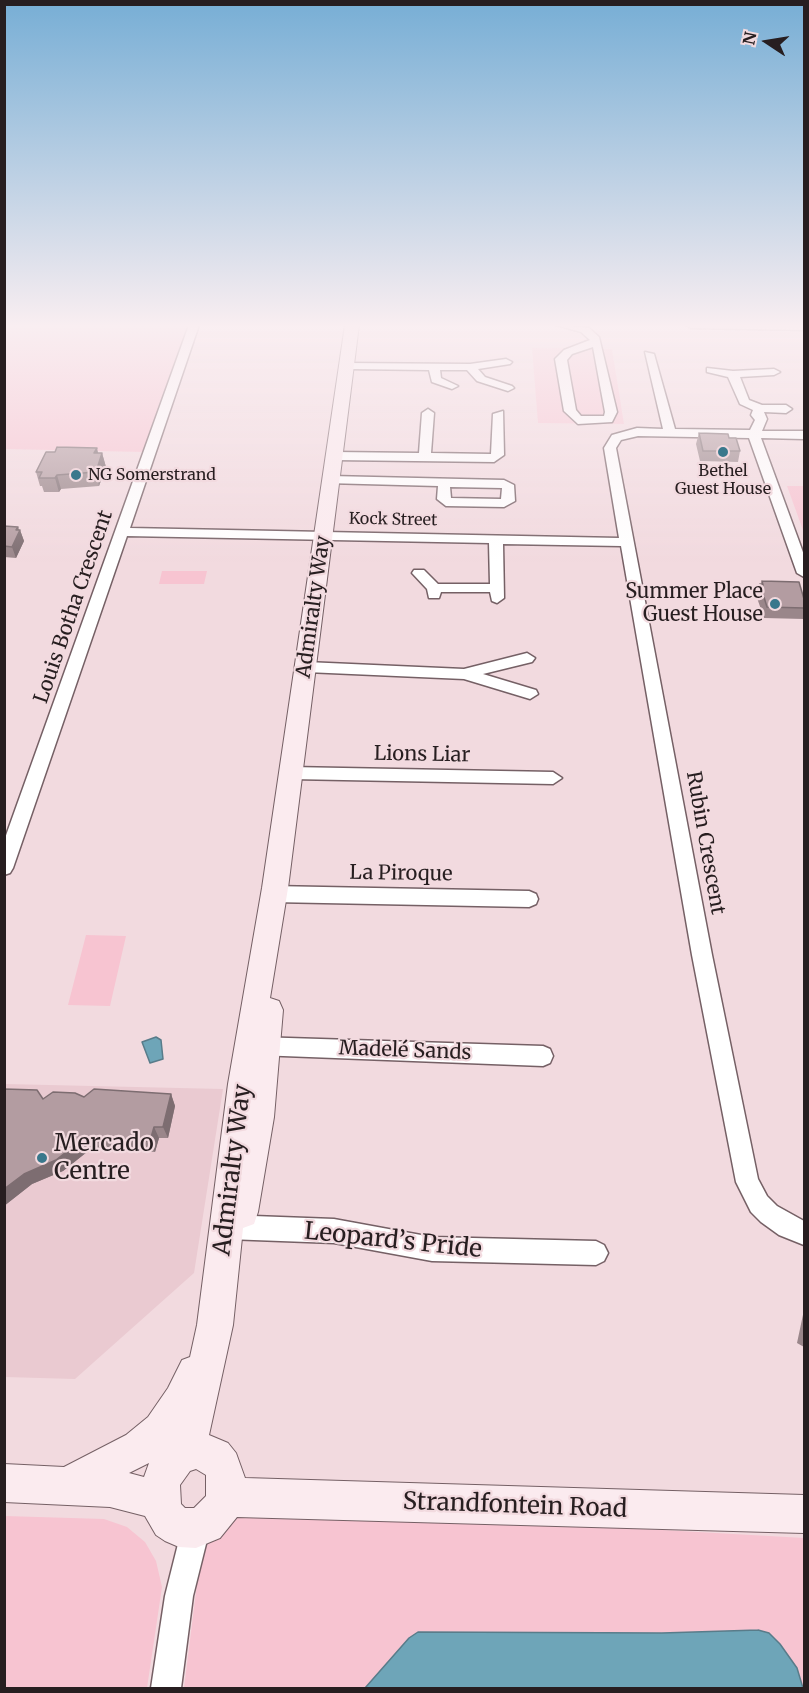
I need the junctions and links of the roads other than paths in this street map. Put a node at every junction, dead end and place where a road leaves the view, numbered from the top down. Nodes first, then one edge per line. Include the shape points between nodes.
1 (166, 404) edge
2 (342, 404) edge
3 (569, 404) edge
4 (608, 404) edge
5 (662, 404) edge
6 (749, 404) edge
7 (760, 408) junction
8 (786, 409) dead end
9 (428, 413) dead end
10 (499, 414) dead end
11 (670, 433) junction
12 (754, 434) junction
13 (804, 435) edge
14 (334, 456) junction
15 (425, 457) junction
16 (331, 480) junction
17 (444, 483) dead end
18 (121, 532) junction
19 (324, 535) junction
20 (496, 539) junction
21 (627, 542) junction
22 (419, 573) dead end
23 (804, 573) edge
24 (527, 658) dead end
25 (306, 667) junction
26 (465, 674) junction
27 (530, 694) dead end
28 (291, 773) junction
29 (553, 778) dead end
30 (4, 868) edge
31 (275, 892) junction
32 (529, 899) dead end
33 (258, 1046) junction
34 (543, 1056) dead end
35 (233, 1227) junction
36 (804, 1233) edge
37 (596, 1253) dead end
38 (215, 1324) junction
39 (4, 1483) edge
40 (64, 1487) junction
41 (181, 1489) junction
42 (225, 1497) junction
43 (804, 1514) edge
44 (166, 1689) edge

1 - 18 street, Louis Botha Crescent
2 - 14 main road, Admiralty Way
3 - 4 street via 578,420 601,421 610,416
5 - 11 street
6 - 7 street
7 - 8 street
7 - 12 street via 757,415 761,420
9 - 15 street
10 - 15 street via 496,458
11 - 12 street
11 - 21 street, Rubin Crescent via 619,436 610,447
12 - 13 street
12 - 23 street
14 - 15 street
14 - 16 main road, Admiralty Way
16 - 17 street
16 - 19 main road, Admiralty Way
18 - 19 street, Kock Street
18 - 30 street, Louis Botha Crescent
19 - 20 street, Kock Street
19 - 25 main road, Admiralty Way
20 - 21 street, Kock Street
20 - 22 street via 497,594 434,591
21 - 36 street, Rubin Crescent via 747,1182 769,1214
24 - 26 street
25 - 26 street
25 - 28 main road, Admiralty Way
26 - 27 street
28 - 29 street, Lions Liar
28 - 31 main road, Admiralty Way
31 - 32 street, La Piroque
31 - 33 main road, Admiralty Way
33 - 34 street, Madelé Sands
33 - 35 main road, Admiralty Way via 233,1155
35 - 37 street, Leopard’s Pride via 334,1231 432,1249
35 - 38 main road, Admiralty Way
35 - 41 main road, Admiralty Way via 225,1340
38 - 40 main road via 181,1401 161,1430 139,1448
38 - 41 main road, Admiralty Way
39 - 40 main road
40 - 41 main road
41 - 42 main road via 214,1517
41 - 42 main road via 215,1456 223,1466
41 - 44 street, Admiralty Way via 179,1596
42 - 43 main road, Strandfontein Road

